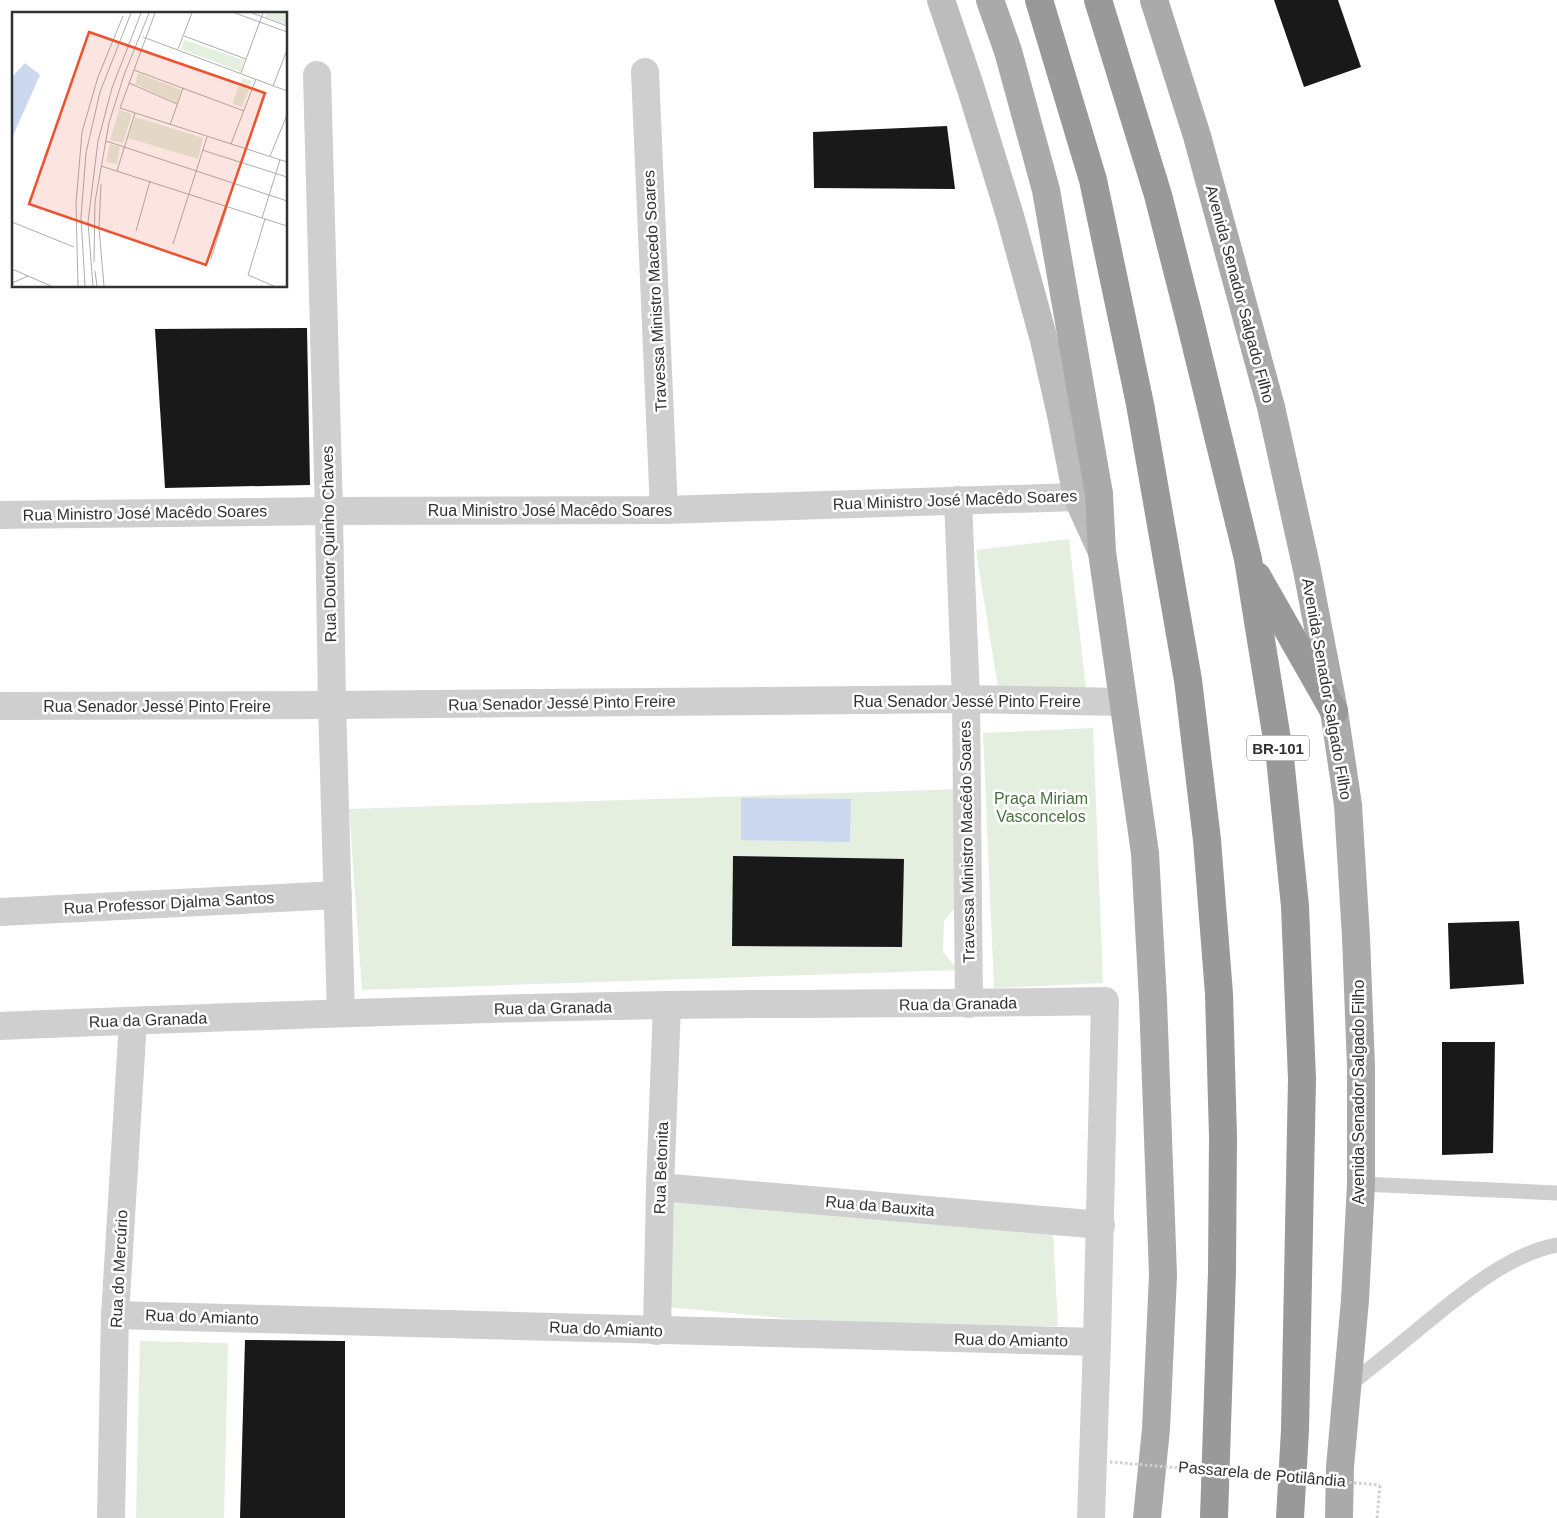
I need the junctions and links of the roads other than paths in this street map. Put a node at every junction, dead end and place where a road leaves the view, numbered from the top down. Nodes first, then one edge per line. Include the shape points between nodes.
1 (936, 0) edge
2 (941, 0) edge
3 (990, 0) edge
4 (1039, 0) edge
5 (1098, 0) edge
6 (1154, 0) edge
7 (645, 72) dead end
8 (317, 75) dead end
9 (1088, 495) junction
10 (958, 500) junction
11 (664, 510) junction
12 (329, 511) junction
13 (0, 515) edge
14 (1248, 559) junction
15 (966, 699) junction
16 (1123, 702) junction
17 (332, 705) junction
18 (0, 706) edge
19 (1334, 711) junction
20 (338, 895) junction
21 (0, 912) edge
22 (969, 1004) junction
23 (667, 1005) junction
24 (341, 1013) junction
25 (133, 1021) junction
26 (0, 1026) edge
27 (1360, 1184) junction
28 (660, 1187) junction
29 (1557, 1193) edge
30 (1100, 1225) junction
31 (1557, 1245) edge
32 (116, 1315) junction
33 (657, 1331) junction
34 (1097, 1342) junction
35 (1347, 1387) junction
36 (111, 1518) edge
37 (1091, 1518) edge
38 (1147, 1518) edge
39 (1214, 1518) edge
40 (1290, 1518) edge
41 (1339, 1518) edge

1 - 2 lane
2 - 9 main road via 1015,235 1061,415
3 - 9 main road via 1008,51 1046,190
4 - 39 highway via 1093,180 1140,404 1188,680 1207,840 1219,994 1223,1136
5 - 14 highway, BR-101 via 1158,195
6 - 19 main road, Avenida Senador Salgado Filho via 1197,136 1271,407
7 - 11 street, Travessa Ministro Macedo Soares
8 - 12 street, Rua Doutor Quinho Chaves
9 - 10 street, Rua Ministro José Macêdo Soares
9 - 16 main road via 1102,552
10 - 11 street, Rua Ministro José Macêdo Soares
10 - 15 street, Travessa Ministro Macêdo Soares
11 - 12 street, Rua Ministro José Macêdo Soares
12 - 13 street, Rua Ministro José Macêdo Soares
12 - 17 street, Rua Doutor Quinho Chaves
14 - 19 highway
14 - 40 highway, BR-101 via 1280,758 1295,906 1302,1079 1295,1430
15 - 16 street, Rua Senador Jessé Pinto Freire
15 - 17 street, Rua Senador Jessé Pinto Freire
15 - 22 street, Travessa Ministro Macêdo Soares
16 - 38 main road via 1145,854 1163,1274 1156,1429
17 - 18 street, Rua Senador Jessé Pinto Freire
17 - 20 street, Rua Doutor Quinho Chaves
19 - 27 main road, Avenida Senador Salgado Filho via 1348,805 1356,936 1361,1067
20 - 21 street, Rua Professor Djalma Santos
20 - 24 street, Rua Doutor Quinho Chaves
22 - 23 street, Rua da Granada
22 - 30 street, Rua da Granada via 1105,1001
23 - 24 street, Rua da Granada
23 - 28 street, Rua Betonita
24 - 25 street, Rua da Granada
25 - 26 street, Rua da Granada
25 - 32 street, Rua do Mercúrio
27 - 29 lane
27 - 35 main road, Avenida Senador Salgado Filho
28 - 30 street, Rua da Bauxita
28 - 33 street, Rua Betonita
30 - 34 street
31 - 35 lane via 1502,1267 1446,1307
32 - 33 street, Rua do Amianto
32 - 36 street, Rua do Mercúrio
33 - 34 street, Rua do Amianto
34 - 37 street
35 - 41 main road, Avenida Senador Salgado Filho

